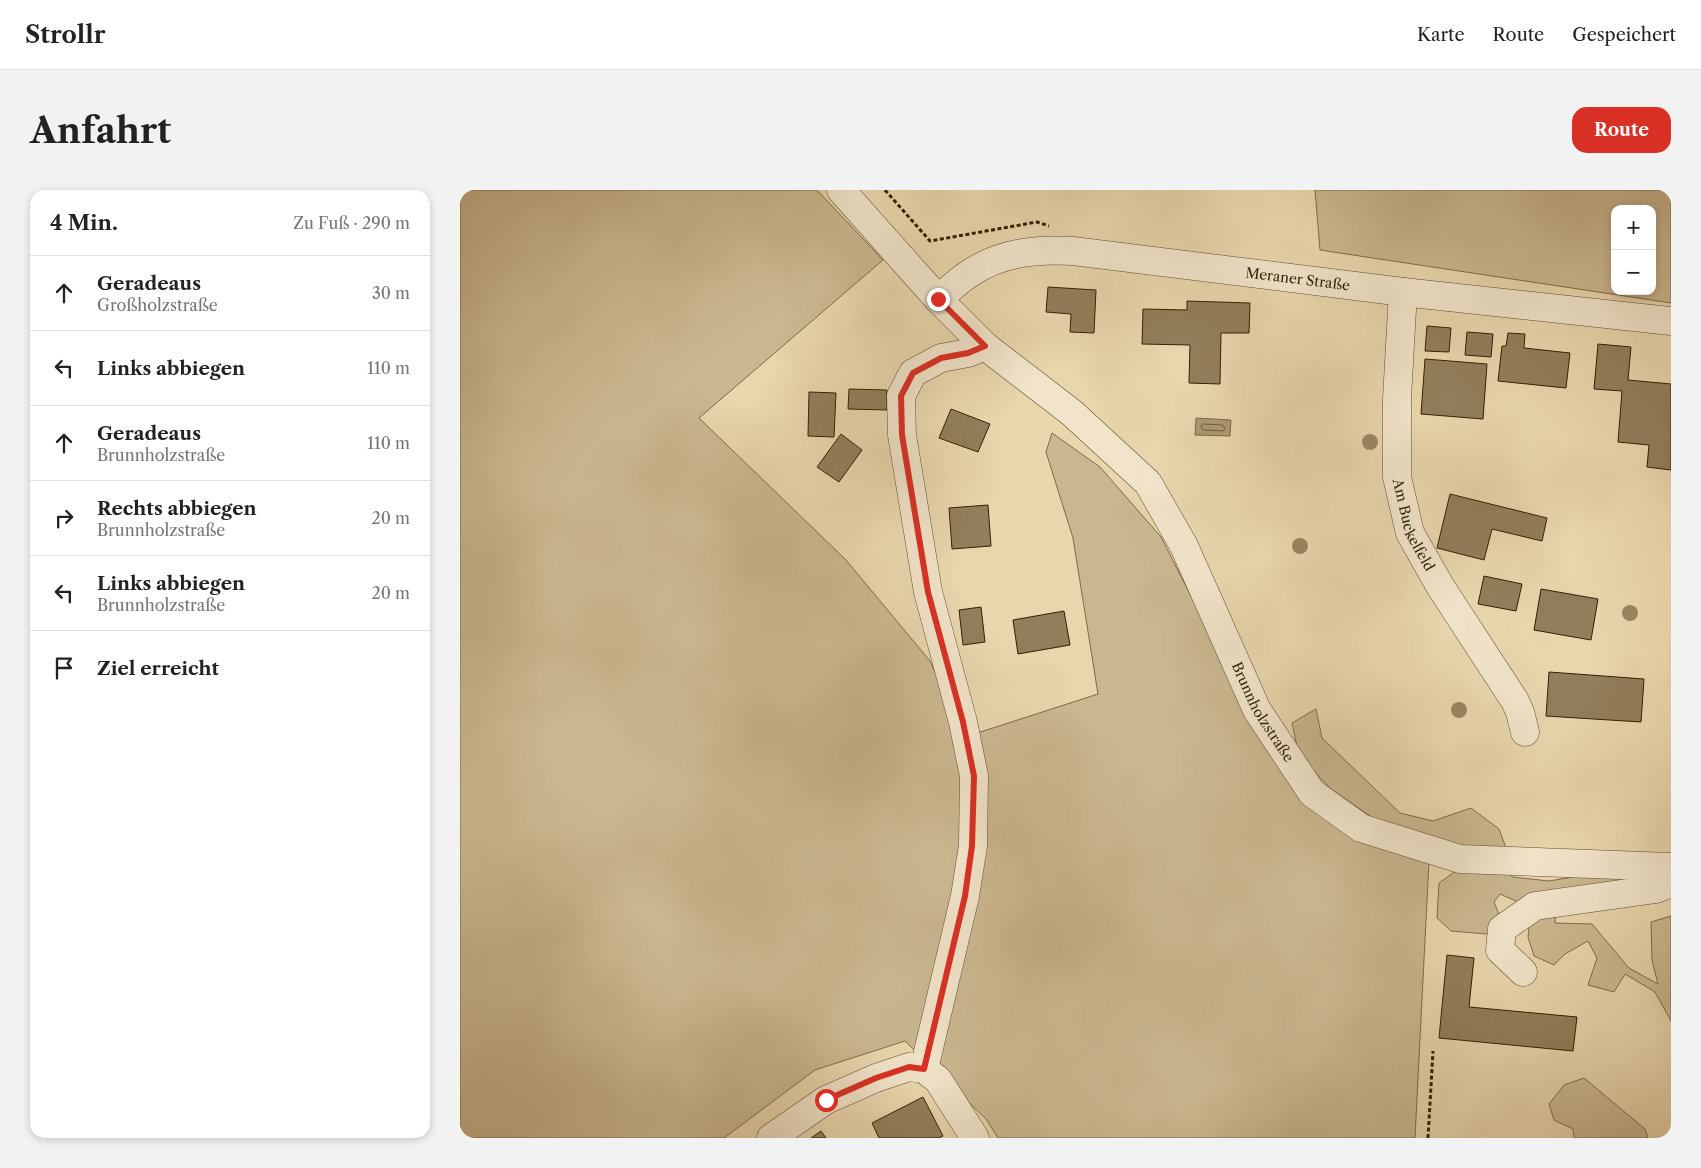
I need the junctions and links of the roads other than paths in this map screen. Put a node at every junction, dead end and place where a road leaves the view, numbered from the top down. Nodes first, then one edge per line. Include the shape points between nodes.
1 (841, 190) edge
2 (1403, 292) junction
3 (938, 299) junction
4 (1671, 321) edge
5 (985, 346) junction
6 (1526, 732) dead end
7 (1671, 867) edge
8 (1671, 883) edge
9 (1523, 972) dead end
10 (924, 1069) junction
11 (771, 1138) edge
12 (975, 1138) edge

1 - 3 street, Brunnholzstraße
2 - 3 street, Meraner Straße via 1043,250 1001,257 971,272
2 - 4 street, Meraner Straße
2 - 6 street, Am Buckelfeld via 1397,398 1397,477 1410,533 1440,586 1515,701
3 - 5 street, Brunnholzstraße
5 - 7 street, Brunnholzstraße via 1072,413 1148,483 1184,546 1257,710 1312,793 1361,828 1460,859
5 - 10 street via 941,358 913,373 901,396 902,435 928,592 974,776 972,846 965,896
8 - 9 street via 1656,889 1535,906 1502,929 1500,950
10 - 11 street via 909,1067 826,1100
10 - 12 street via 938,1080

